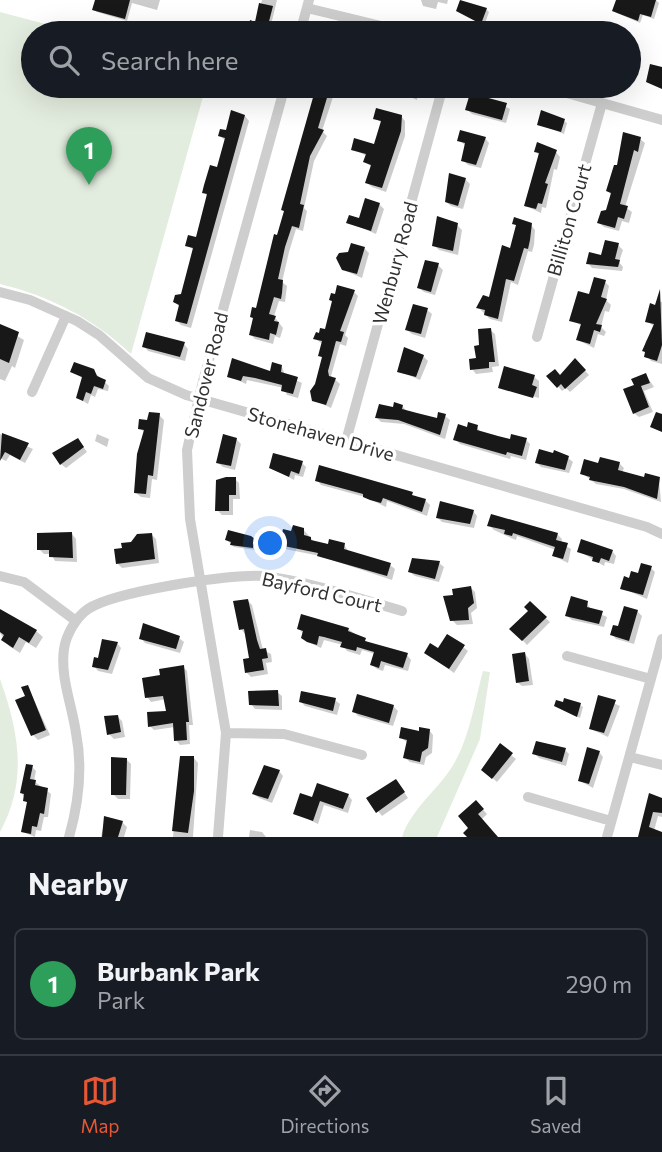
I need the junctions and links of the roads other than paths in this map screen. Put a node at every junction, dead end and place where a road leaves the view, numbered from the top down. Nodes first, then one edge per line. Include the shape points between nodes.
1 (308, 4) edge
2 (303, 21) edge
3 (368, 21) edge
4 (282, 98) edge
5 (440, 98) edge
6 (584, 98) edge
7 (602, 103) junction
8 (662, 120) edge
9 (0, 292) edge
10 (66, 316) junction
11 (537, 337) dead end
12 (32, 392) dead end
13 (198, 399) junction
14 (346, 441) junction
15 (662, 534) edge
16 (0, 576) edge
17 (200, 581) junction
18 (402, 611) dead end
19 (76, 621) junction
20 (662, 639) edge
21 (567, 656) dead end
22 (651, 679) junction
23 (226, 733) junction
24 (362, 755) dead end
25 (630, 757) junction
26 (662, 765) edge
27 (528, 797) dead end
28 (611, 821) junction
29 (69, 837) edge
30 (218, 837) edge
31 (607, 837) edge

1 - 2 street
1 - 3 street
4 - 13 street, Sandover Road
5 - 14 street, Wenbury Road
6 - 7 street
7 - 8 street
7 - 11 street, Billiton Court
9 - 10 street, Stonehaven Drive
10 - 12 street
10 - 13 street, Stonehaven Drive via 99,335 148,378
13 - 14 street, Stonehaven Drive
13 - 17 street, Sandover Road via 187,450 190,519
14 - 15 street, Stonehaven Drive
16 - 19 street via 24,582
17 - 18 street, Bayford Court via 242,576 289,580
17 - 19 street, Bayford Court via 100,603
17 - 23 street, Sandover Road
19 - 29 street via 63,657 80,760 80,786
20 - 22 street
21 - 22 street
22 - 25 street
23 - 24 street via 284,734
23 - 30 street, Sandover Road
25 - 26 street
25 - 28 street
27 - 28 street
28 - 31 street

